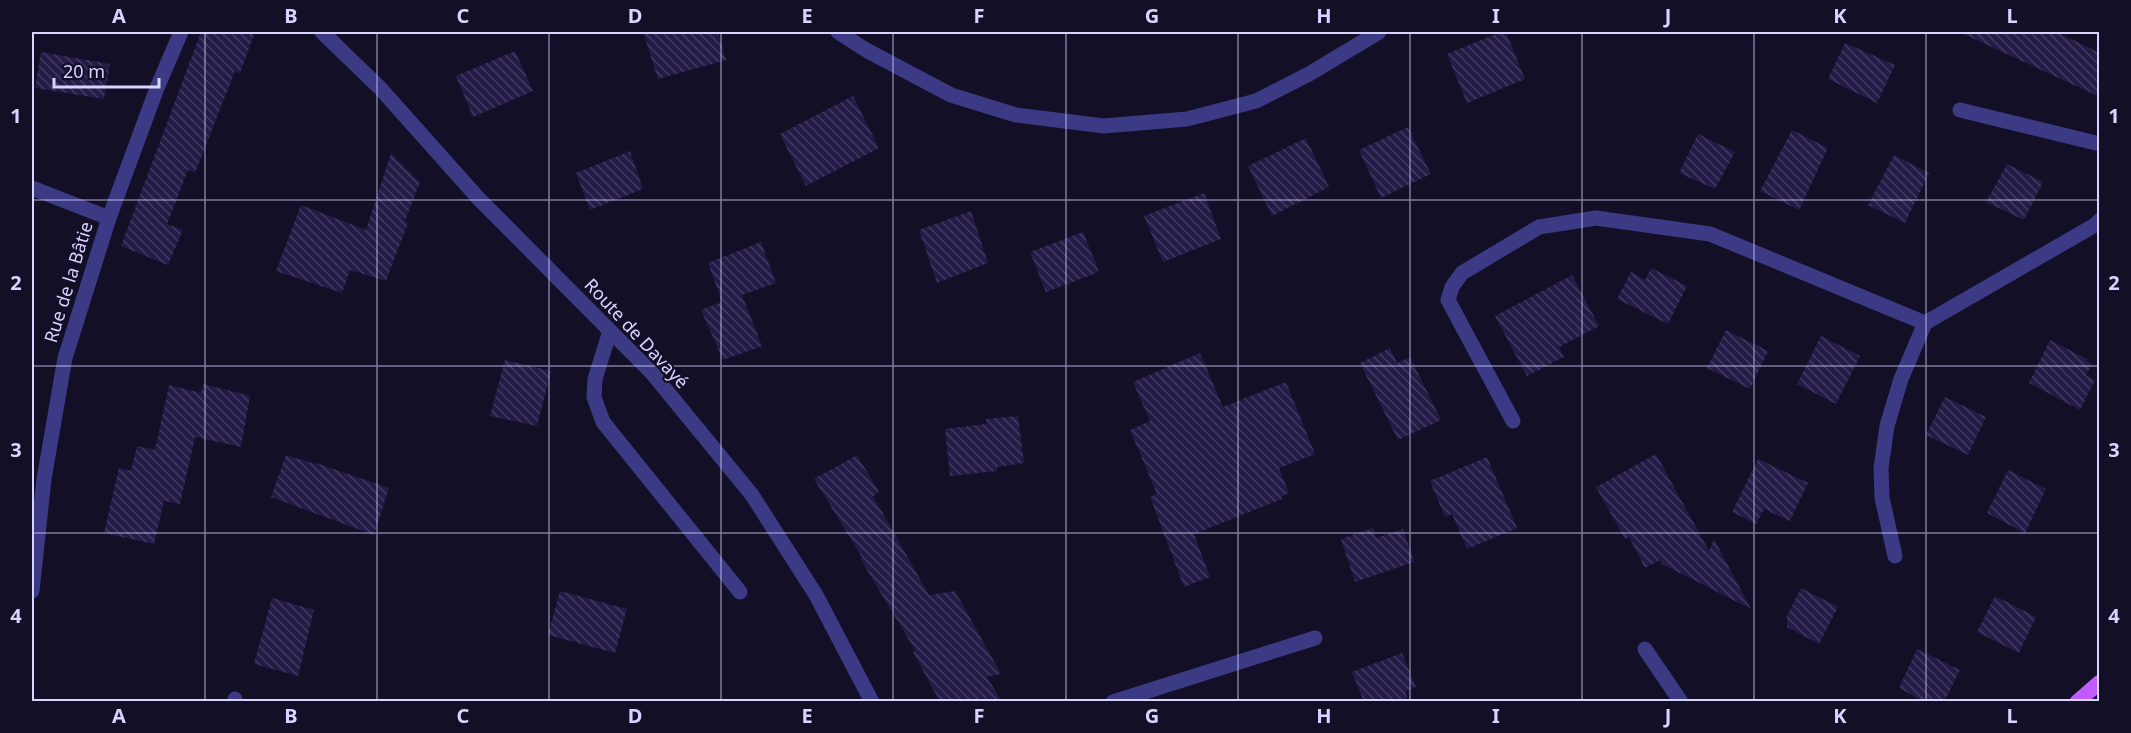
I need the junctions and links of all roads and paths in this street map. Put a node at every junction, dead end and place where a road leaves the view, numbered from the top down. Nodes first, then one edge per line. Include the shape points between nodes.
1 (181, 32) edge
2 (322, 32) edge
3 (838, 32) edge
4 (1379, 32) edge
5 (1960, 110) dead end
6 (2100, 144) edge
7 (32, 188) edge
8 (109, 218) junction
9 (2098, 226) edge
10 (1925, 323) junction
11 (610, 331) junction
12 (1513, 421) dead end
13 (1895, 556) dead end
14 (32, 591) edge
15 (740, 592) dead end
16 (1315, 638) dead end
17 (1645, 649) dead end
18 (2100, 682) edge
19 (872, 702) edge
20 (1113, 702) edge
21 (1681, 702) edge
22 (2077, 702) edge

1 - 8 street, Rue de la Bâtie
2 - 11 street, Route de Davayé
3 - 4 street via 951,95 1016,115 1104,126 1187,119 1256,101
5 - 6 street
7 - 8 street
8 - 14 street, Rue de la Bâtie via 65,358 44,479
9 - 10 street
10 - 12 street via 1710,234 1596,218 1539,227 1462,273 1448,300
10 - 13 street via 1898,389 1881,468 1882,498
11 - 15 street via 595,379 594,397 603,422
11 - 19 street, Route de Davayé via 652,374 752,495 816,595
16 - 20 street
17 - 21 street
18 - 22 main road

